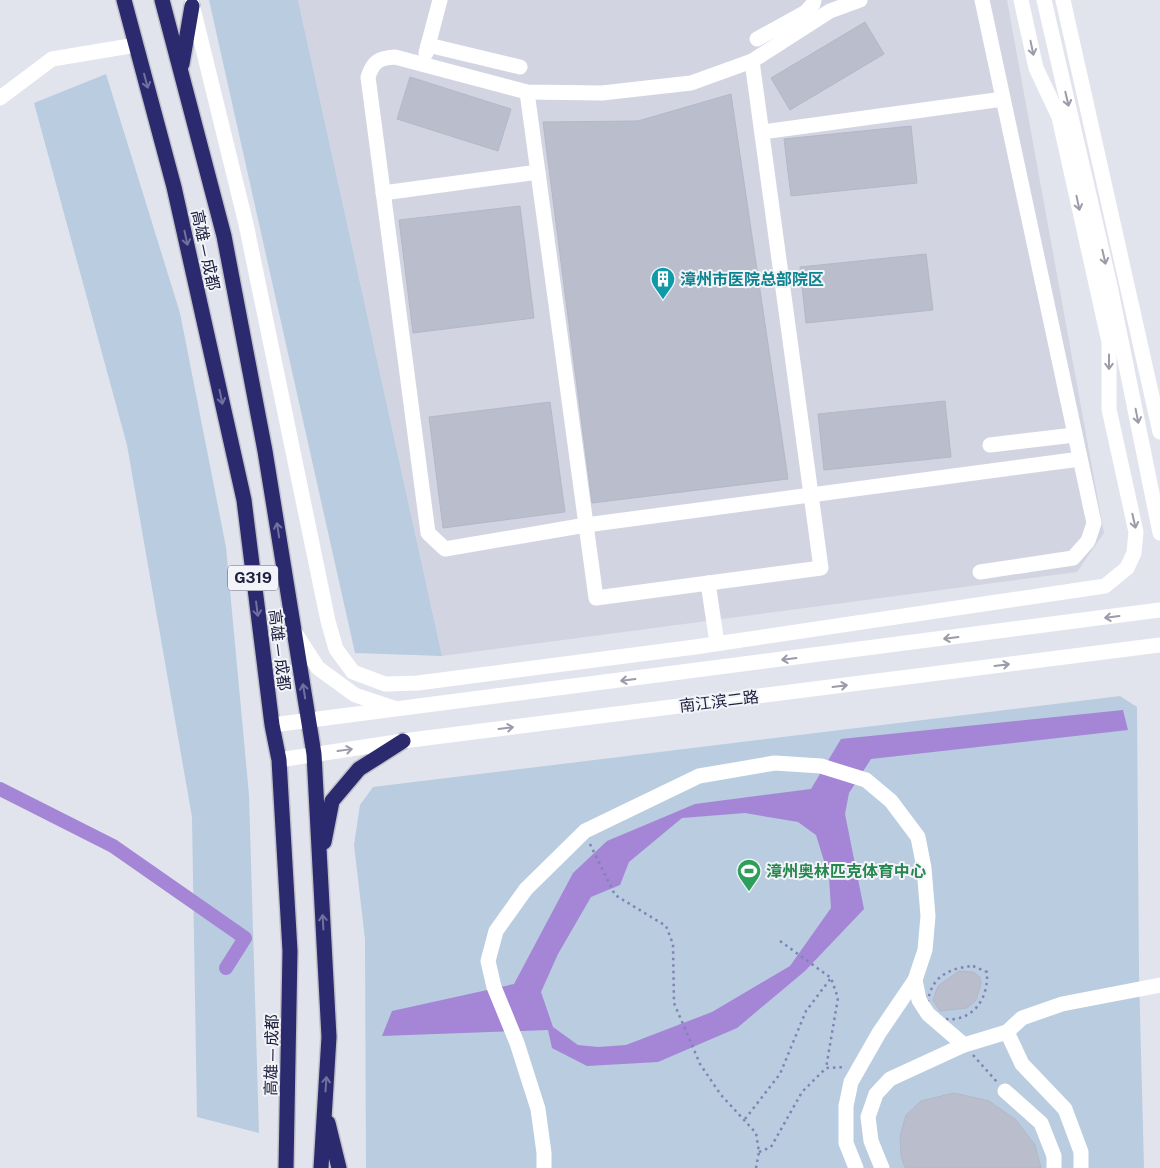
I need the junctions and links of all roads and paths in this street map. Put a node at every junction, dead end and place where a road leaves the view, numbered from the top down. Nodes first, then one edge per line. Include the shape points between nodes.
1 (440, 0) edge
2 (814, 0) edge
3 (860, 0) edge
4 (982, 0) edge
5 (1021, 0) edge
6 (1044, 0) edge
7 (1063, 0) edge
8 (124, 1) edge
9 (164, 3) edge
10 (192, 3) edge
11 (834, 4) edge
12 (757, 39) dead end
13 (136, 45) junction
14 (428, 45) junction
15 (752, 61) junction
16 (423, 64) junction
17 (520, 68) dead end
18 (181, 71) junction
19 (527, 92) junction
20 (0, 98) edge
21 (1003, 98) junction
22 (762, 132) junction
23 (538, 172) junction
24 (384, 192) junction
25 (1160, 432) edge
26 (1074, 435) junction
27 (990, 446) dead end
28 (1080, 459) junction
29 (811, 495) junction
30 (586, 525) junction
31 (1160, 533) edge
32 (980, 572) dead end
33 (708, 583) junction
34 (1160, 610) edge
35 (294, 631) junction
36 (717, 644) junction
37 (1160, 645) edge
38 (398, 710) junction
39 (308, 721) junction
40 (272, 725) junction
41 (403, 742) junction
42 (314, 754) junction
43 (279, 760) junction
44 (584, 832) junction
45 (319, 860) junction
46 (780, 941) dead end
47 (832, 978) junction
48 (915, 980) junction
49 (1160, 985) edge
50 (928, 1014) junction
51 (1006, 1032) junction
52 (964, 1045) junction
53 (860, 1066) junction
54 (826, 1068) junction
55 (1005, 1091) joint
56 (325, 1108) junction
57 (744, 1119) junction
58 (759, 1152) junction
59 (285, 1166) edge
60 (321, 1168) edge
61 (339, 1168) edge
62 (544, 1168) edge
63 (756, 1168) edge
64 (856, 1168) edge
65 (882, 1168) edge
66 (1054, 1168) edge
67 (1081, 1168) edge

1 - 14 street
2 - 12 street via 806,12
3 - 11 street
4 - 21 street
5 -> 36 street via 1036,68 1059,117 1109,342 1109,409 1136,532 1134,553 1127,568 1105,586
6 -> 31 street via 1110,286
7 - 25 street
8 - 13 highway, 高雄—成都 / G319
9 - 18 highway, 高雄—成都 / G319
10 - 18 highway
10 - 36 street via 246,224 328,621 336,649 353,672 385,684 418,683
11 - 15 street
13 - 20 street via 52,59
13 -> 40 highway, 高雄—成都 / G319 via 174,187 244,500
14 - 16 street
14 - 17 street
15 - 19 street via 691,83 602,93
15 - 22 street
16 - 19 street
16 - 24 street via 395,57 380,58 372,64 368,78
35 -> 18 highway, 高雄—成都 / G319 via 265,451 224,236
19 - 23 street
21 - 22 street
21 - 26 street
22 - 29 street
23 - 24 street
23 - 30 street
24 - 30 street via 428,533 445,549
26 - 27 street
26 - 28 street
28 - 29 street
28 - 32 street via 1094,522 1088,541 1073,558
29 - 30 street
29 - 33 street via 821,568
30 - 33 street via 596,598
33 - 36 street
34 -> 38 street, 南江滨二路
35 - 38 street, 南江滨二路 via 318,668 355,695
39 -> 35 highway, 高雄—成都 / G319
41 -> 37 street, 南江滨二路
38 - 39 street, 南江滨二路
39 - 40 street, 南江滨二路
39 - 42 highway, 高雄—成都 / G319
40 - 43 highway, 高雄—成都 / G319
42 -> 41 street, 南江滨二路
41 - 45 highway via 359,769 332,801
42 - 43 street, 南江滨二路
42 - 45 highway, 高雄—成都 / G319
43 - 59 highway, 高雄—成都 / G319 via 290,951
44 - 48 street via 699,776 775,763 821,766 866,780 891,800 918,837 928,916 925,950
44 - 57 path via 615,896 666,926 673,944 674,1003 700,1064 721,1095
44 - 62 street via 526,889 496,931 488,960 494,987 517,1043 538,1109
56 -> 45 highway, 高雄—成都 / G319 via 329,1036
46 - 47 path
47 - 54 path via 838,998
47 - 57 path via 806,1011 780,1074
48 - 50 street via 919,1000
48 - 53 street
49 - 51 street via 1062,1004 1022,1018
50 - 50 path via 939,1019 957,1018 972,1012 983,1000 988,987 987,972 973,966 944,972 927,1001
50 - 52 street
51 - 52 street
51 - 67 street via 1022,1064 1065,1109 1081,1152
52 - 55 path
52 - 65 street via 890,1079 876,1094 868,1117 871,1141
53 - 54 path
53 - 64 street via 851,1082 846,1106 846,1143
54 - 58 path via 802,1092 771,1147
55 - 66 street via 1041,1123 1054,1156
56 - 60 highway, 高雄—成都 / G319
56 - 61 highway
57 - 58 path via 756,1133
58 - 63 path

